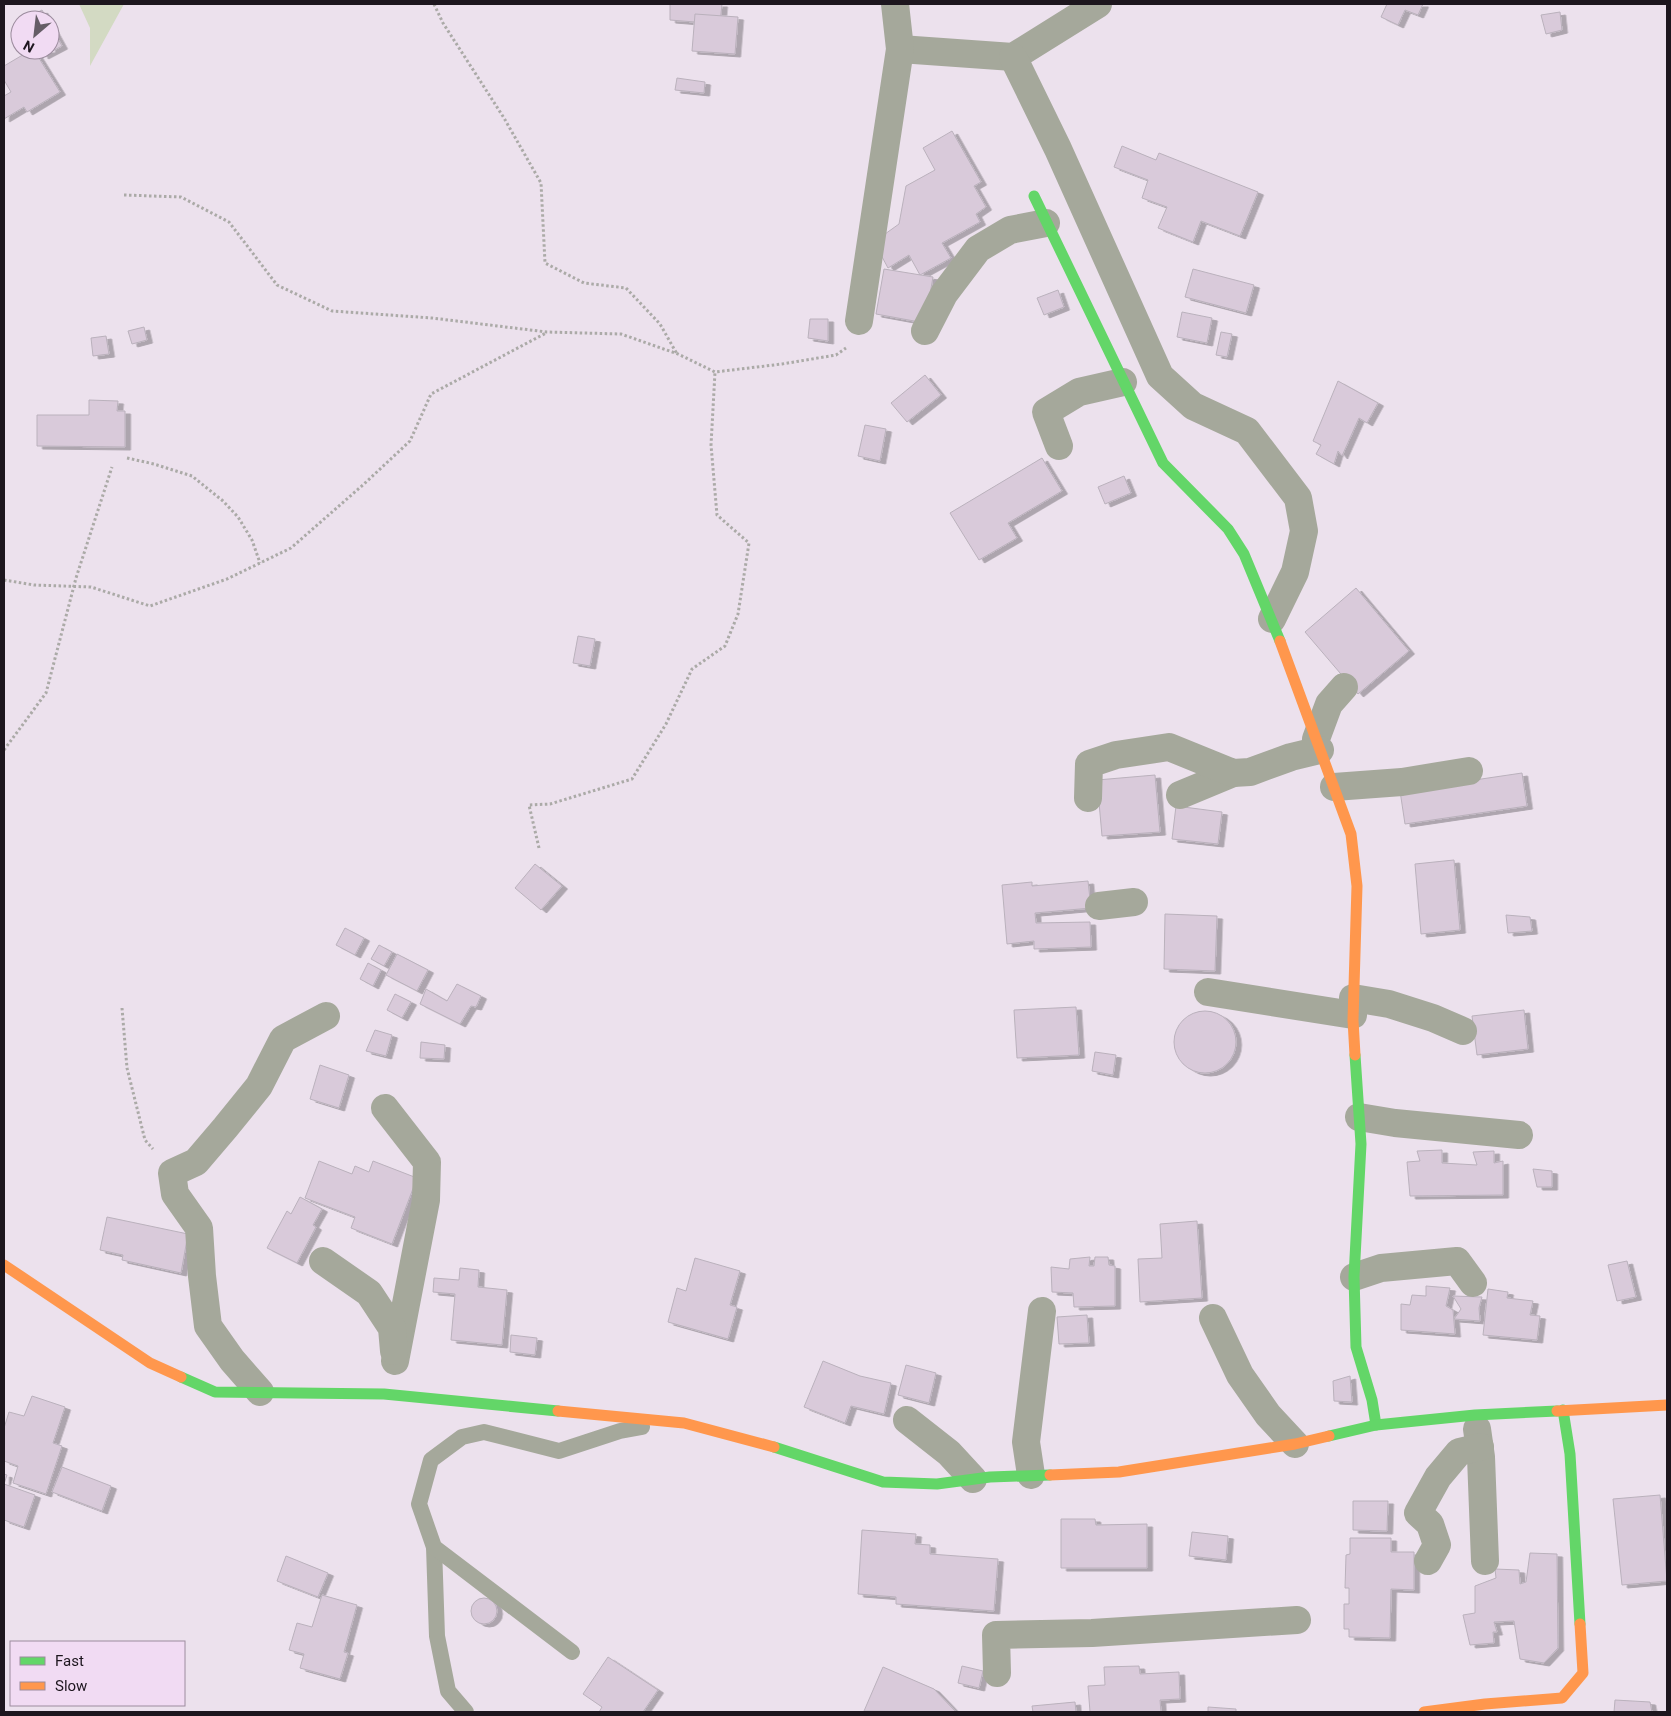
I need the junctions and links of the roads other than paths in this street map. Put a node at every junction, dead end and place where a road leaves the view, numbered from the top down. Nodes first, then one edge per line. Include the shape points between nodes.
1 (895, 4) edge
2 (1098, 4) edge
3 (900, 49) junction
4 (1012, 57) junction
5 (1034, 196) dead end
6 (1046, 223) junction
7 (859, 321) road end
8 (925, 331) dead end
9 (1123, 382) junction
10 (1059, 446) dead end
11 (1272, 619) junction
12 (1344, 687) dead end
13 (1318, 744) junction
14 (1469, 771) dead end
15 (1232, 773) junction
16 (1334, 787) junction
17 (1180, 795) dead end
18 (1088, 798) dead end
19 (1134, 902) dead end
20 (1099, 906) dead end
21 (1208, 992) dead end
22 (1353, 1007) junction
23 (326, 1016) dead end
24 (1463, 1031) dead end
25 (385, 1108) dead end
26 (1359, 1117) junction
27 (1519, 1134) dead end
28 (323, 1261) dead end
29 (4, 1265) edge
30 (1354, 1277) junction
31 (1473, 1283) dead end
32 (1042, 1311) dead end
33 (1213, 1318) dead end
34 (395, 1361) junction
35 (260, 1392) junction
36 (396, 1395) junction
37 (1667, 1405) edge
38 (1563, 1410) junction
39 (1475, 1416) junction
40 (907, 1420) dead end
41 (674, 1422) junction
42 (1376, 1425) junction
43 (1295, 1444) junction
44 (1480, 1447) junction
45 (1031, 1475) junction
46 (974, 1479) junction
47 (434, 1547) junction
48 (1428, 1560) dead end
49 (1485, 1561) dead end
50 (1297, 1620) dead end
51 (572, 1652) dead end
52 (997, 1673) dead end
53 (466, 1712) edge
54 (1424, 1712) edge

1 - 3 street
2 - 4 street
3 - 4 street
3 - 7 street
4 - 11 street via 1058,149 1160,376 1193,406 1247,431 1298,498 1304,531 1295,572
5 - 6 street
6 - 8 street via 1010,230 978,249 944,294
6 - 9 street
9 - 10 street via 1079,392 1046,412
9 - 11 street via 1163,463 1228,529 1244,554
11 - 13 street
12 - 13 street via 1329,704
13 - 15 street via 1250,772
13 - 16 street
14 - 16 street via 1402,782
15 - 17 street
15 - 18 street via 1169,747 1116,755 1089,764
16 - 22 street via 1351,834 1357,886
19 - 20 street
21 - 22 street
22 - 24 street via 1389,1004
22 - 26 street
23 - 35 street via 283,1039 259,1086 225,1128 196,1162 172,1173 175,1194 199,1228 208,1326
25 - 34 street via 427,1162 426,1200
26 - 27 street
26 - 30 street via 1361,1144
28 - 34 street via 369,1293 392,1328
29 - 35 street via 150,1363 215,1392
30 - 31 street via 1380,1268 1457,1261
30 - 42 street via 1356,1347
32 - 45 street via 1026,1442
33 - 43 street via 1240,1375 1268,1415
34 - 36 street
35 - 36 street
36 - 41 street
37 - 38 street
38 - 39 street
38 - 54 street via 1573,1490 1583,1673 1562,1698
39 - 42 street
39 - 44 street
40 - 46 street via 949,1452
41 - 46 street via 758,1442 883,1482 937,1484
41 - 47 lane via 620,1431 559,1451 484,1432 462,1437 431,1460 419,1504
42 - 43 street
43 - 45 street via 1119,1472
44 - 48 street via 1459,1452 1438,1477 1418,1513 1430,1524 1437,1545
44 - 49 street
45 - 46 street
47 - 51 lane
47 - 53 lane via 437,1636 448,1691
50 - 52 street via 996,1636

